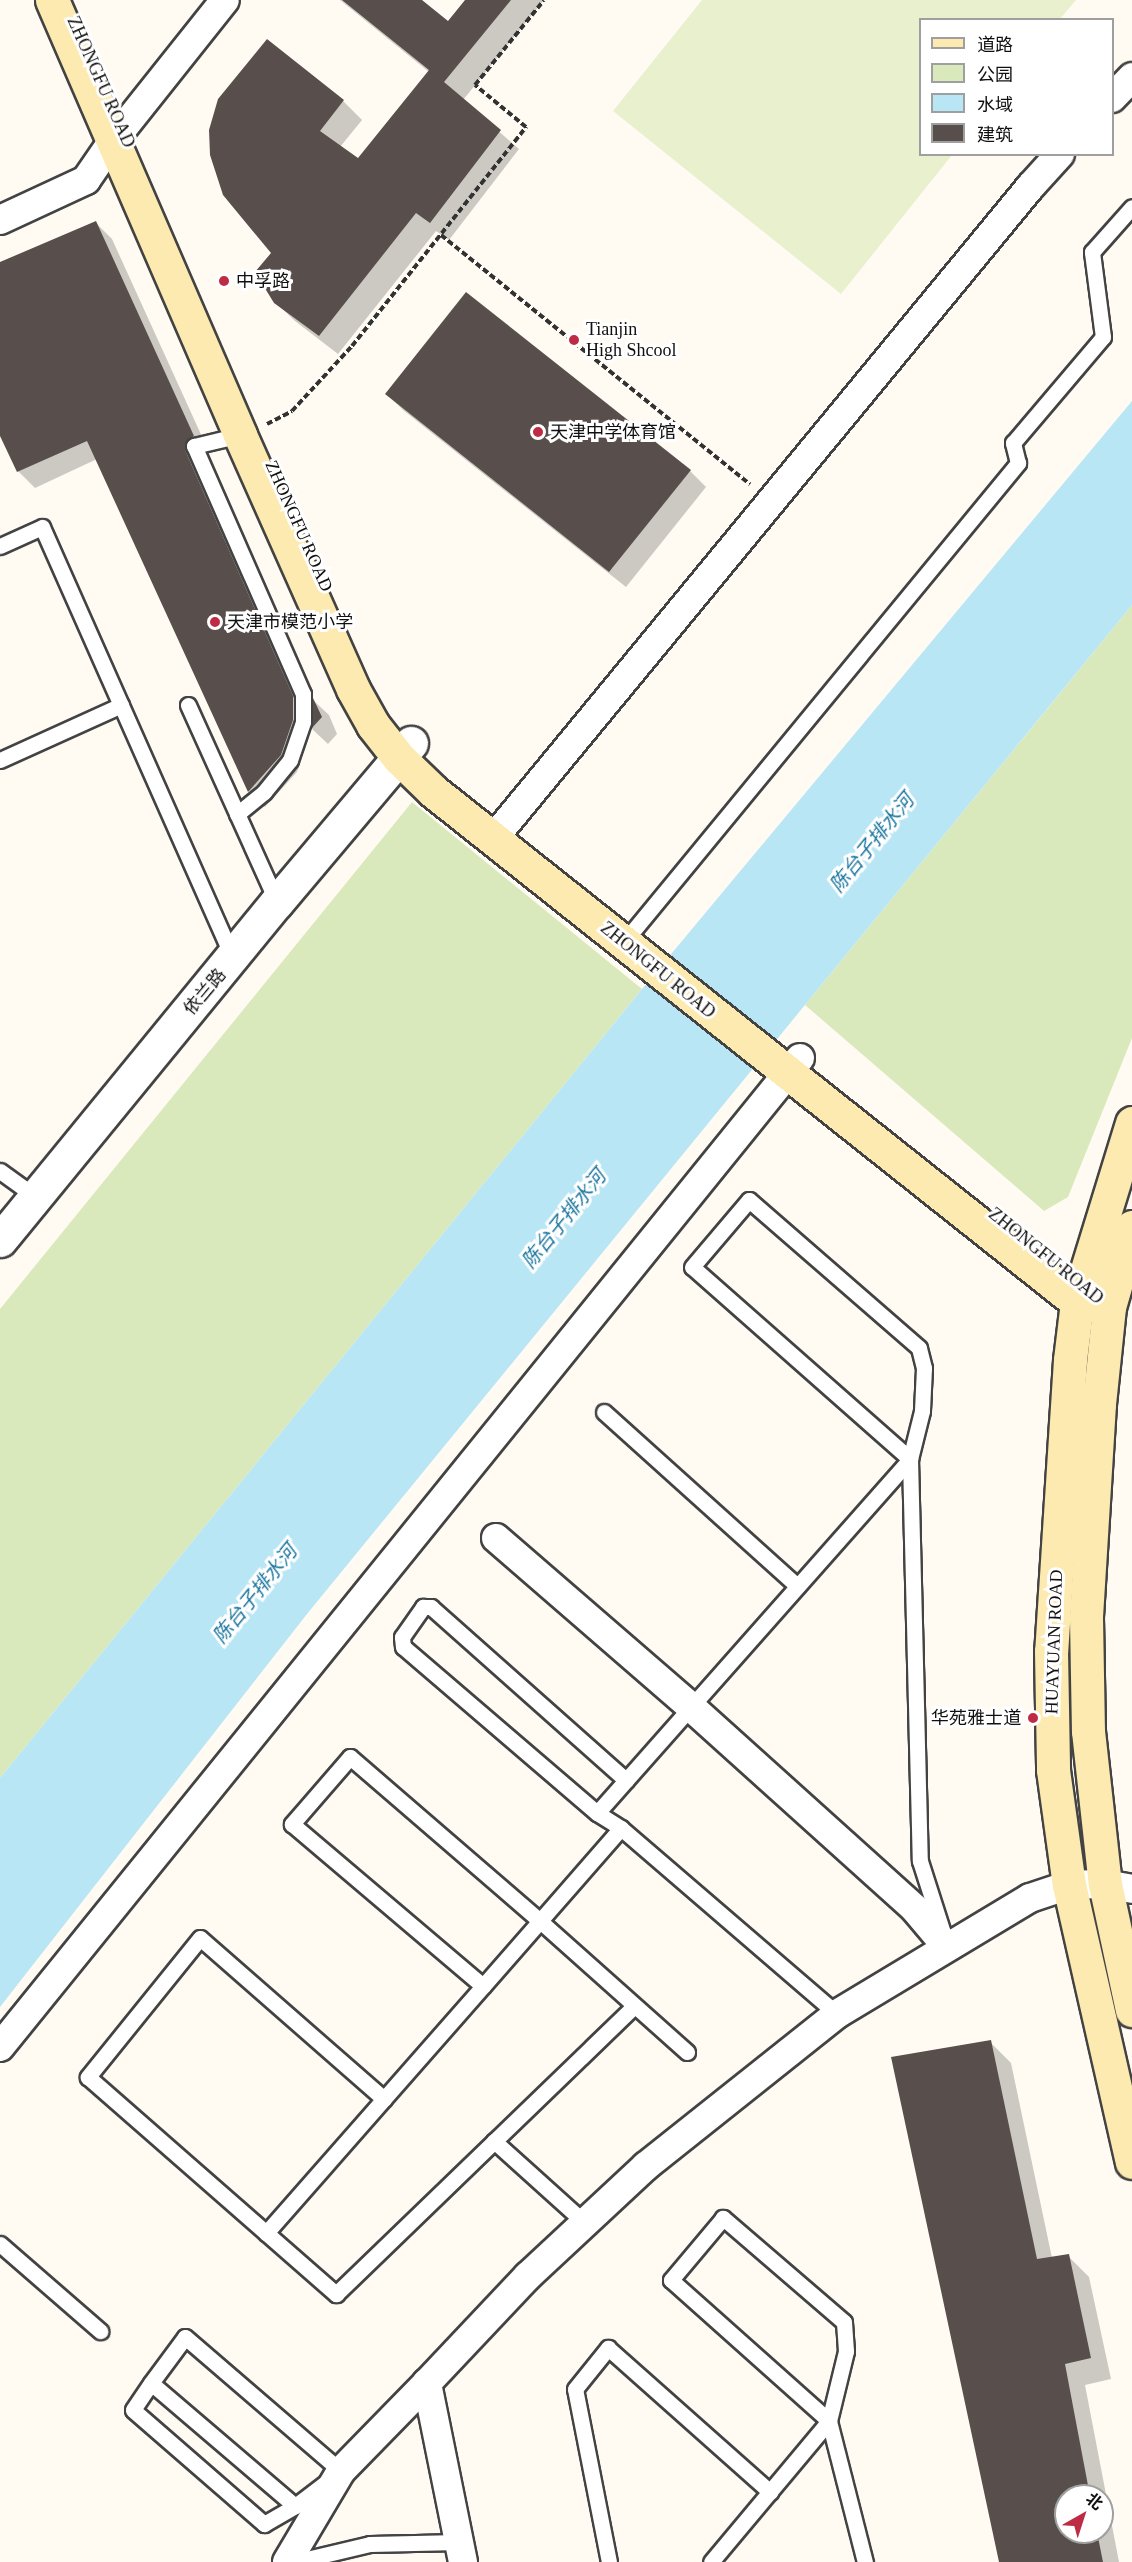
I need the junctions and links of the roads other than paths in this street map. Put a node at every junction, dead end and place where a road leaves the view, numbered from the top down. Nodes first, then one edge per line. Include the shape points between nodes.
1 (52, 0) edge
2 (64, 0) edge
3 (225, 0) edge
4 (1132, 77) edge
5 (1114, 97) edge
6 (117, 137) junction
7 (1058, 156) edge
8 (1132, 207) edge
9 (0, 220) edge
10 (248, 433) junction
11 (0, 546) edge
12 (121, 705) junction
13 (188, 705) dead end
14 (405, 751) junction
15 (0, 760) edge
16 (237, 814) junction
17 (499, 832) junction
18 (277, 902) junction
19 (638, 942) junction
20 (233, 958) junction
21 (790, 1062) junction
22 (1132, 1123) edge
23 (0, 1171) edge
24 (36, 1197) junction
25 (1132, 1225) edge
26 (0, 1240) edge
27 (1040, 1262) junction
28 (1084, 1296) junction
29 (1070, 1360) junction
30 (604, 1412) dead end
31 (910, 1459) junction
32 (496, 1538) dead end
33 (797, 1586) junction
34 (691, 1707) junction
35 (626, 1780) junction
36 (597, 1813) junction
37 (621, 1828) junction
38 (1069, 1885) junction
39 (1118, 1887) edge
40 (540, 1921) junction
41 (947, 1947) junction
42 (1126, 1955) edge
43 (483, 1986) junction
44 (634, 2006) junction
45 (1132, 2010) edge
46 (837, 2014) junction
47 (0, 2047) edge
48 (687, 2052) dead end
49 (384, 2099) junction
50 (494, 2141) junction
51 (1132, 2162) edge
52 (585, 2223) junction
53 (266, 2233) junction
54 (0, 2244) edge
55 (100, 2331) dead end
56 (151, 2382) junction
57 (427, 2383) junction
58 (829, 2421) junction
59 (341, 2471) junction
60 (770, 2492) junction
61 (295, 2506) junction
62 (461, 2552) edge
63 (287, 2562) edge
64 (294, 2562) edge
65 (609, 2562) edge
66 (711, 2562) edge
67 (865, 2562) edge

1 - 6 main road, ZHONGFU ROAD
2 - 6 main road, ZHONGFU ROAD
3 - 6 street
4 - 5 street
6 - 9 street via 86,180
6 - 10 main road, ZHONGFU ROAD
7 - 17 street
8 - 19 lane via 1092,252 1103,337 1014,443 1018,463
10 - 14 main road, ZHONGFU ROAD via 353,689 373,725
10 - 16 lane via 194,446 303,694 303,722 290,760 264,792
11 - 12 lane via 42,527
12 - 15 lane
12 - 20 lane
13 - 16 lane
14 - 17 main road, ZHONGFU ROAD via 433,791
14 - 18 street, 依兰路
16 - 18 lane
17 - 19 main road, ZHONGFU ROAD
18 - 20 street, 依兰路
19 - 21 main road, ZHONGFU ROAD
20 - 24 street, 依兰路
21 - 27 main road, ZHONGFU ROAD
21 - 47 street
22 - 28 main road, HUAYUAN ROAD
23 - 24 lane
24 - 26 street, 依兰路
25 - 28 main road
27 - 28 main road, ZHONGFU ROAD
27 - 29 main road via 1062,1308
28 - 29 main road, HUAYUAN ROAD
28 - 39 main road, HUAYUAN ROAD via 1103,1371 1089,1546 1088,1731
29 - 38 main road, HUAYUAN ROAD via 1051,1651 1053,1770
30 - 33 lane
31 - 31 lane via 922,1411 924,1368 919,1348 749,1200 692,1267
31 - 33 lane
31 - 41 lane via 920,1861
32 - 34 street
33 - 34 lane
34 - 35 lane
34 - 41 street via 914,1908
35 - 36 lane
35 - 36 lane via 431,1607 423,1608 402,1637 403,1647
36 - 37 lane
37 - 40 lane
37 - 46 lane
38 - 39 street
38 - 41 street via 1030,1898
38 - 51 main road, HUAYUAN ROAD
39 - 42 main road, HUAYUAN ROAD
40 - 43 lane
40 - 43 lane via 350,1757 292,1824
40 - 44 lane
41 - 46 street
42 - 45 main road, HUAYUAN ROAD
43 - 49 lane
44 - 48 lane
44 - 50 lane
46 - 52 street via 646,2166
49 - 53 lane
49 - 53 lane via 200,1938 88,2077
50 - 52 lane
50 - 53 lane via 336,2294
52 - 57 street via 528,2276
54 - 55 lane
56 - 59 lane via 185,2337
56 - 61 lane
56 - 61 lane via 132,2410 264,2524
57 - 59 street
57 - 62 street
58 - 58 lane via 846,2351 844,2322 723,2218 671,2280
58 - 60 lane
58 - 67 lane
59 - 61 lane
59 - 63 street
60 - 65 lane via 608,2348 575,2389
60 - 66 lane
62 - 64 lane via 370,2544

